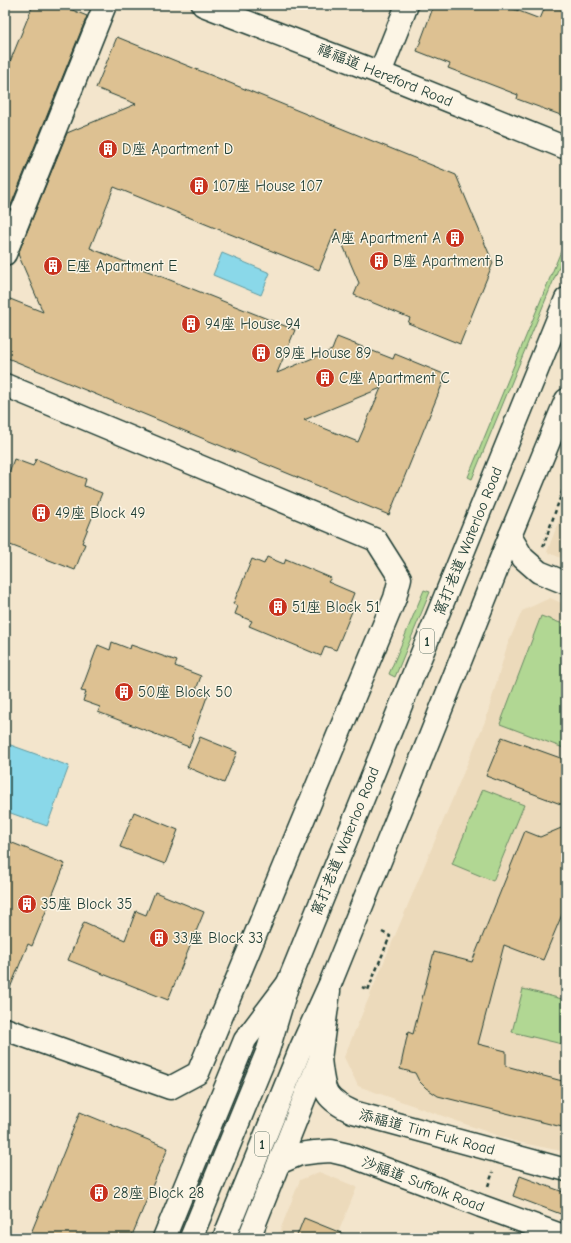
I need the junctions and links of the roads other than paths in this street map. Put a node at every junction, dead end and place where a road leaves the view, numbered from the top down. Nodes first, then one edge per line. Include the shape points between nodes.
1 (105, 5) edge
2 (203, 5) edge
3 (407, 5) edge
4 (380, 73) junction
5 (566, 148) edge
6 (5, 254) edge
7 (566, 299) edge
8 (5, 385) edge
9 (566, 400) edge
10 (510, 536) junction
11 (566, 583) edge
12 (288, 982) junction
13 (330, 984) junction
14 (5, 1029) edge
15 (320, 1059) junction
16 (279, 1163) junction
17 (566, 1170) edge
18 (566, 1237) edge
19 (164, 1238) edge
20 (191, 1238) edge
21 (224, 1238) edge
22 (249, 1238) edge

1 - 6 main road
2 - 4 main road, 禧福道 Hereford Road
3 - 4 main road
4 - 5 main road, 禧福道 Hereford Road
7 - 12 main road, 窩打老道 Waterloo Road / 1
8 - 14 main road via 376,540 400,578 395,598 198,1073 170,1088
9 - 10 main road, 1
10 - 11 main road via 528,563 539,572
10 - 13 main road, 1
12 - 19 main road, 窩打老道 Waterloo Road via 245,1040
12 - 20 main road, 窩打老道 Waterloo Road / 1 via 268,1050
13 - 15 main road
13 - 21 main road, 1 via 300,1050
15 - 16 main road
15 - 17 main road, 添福道 Tim Fuk Road via 324,1087 329,1097 353,1112
16 - 18 main road, 沙福道 Suffolk Road via 300,1154 315,1152 331,1151 348,1155
16 - 22 main road

